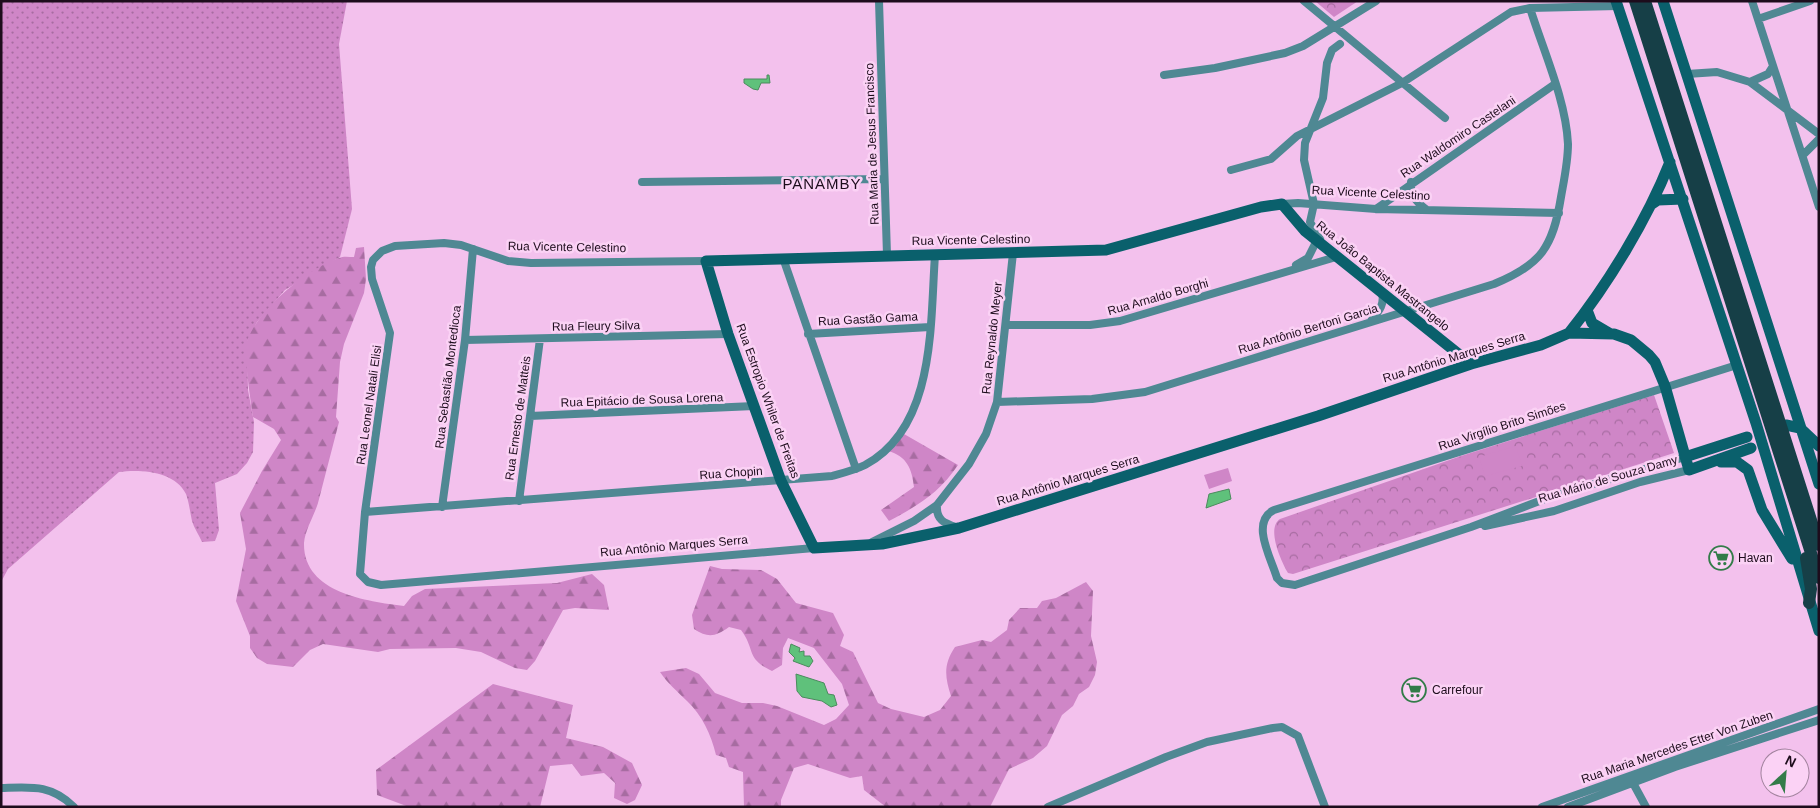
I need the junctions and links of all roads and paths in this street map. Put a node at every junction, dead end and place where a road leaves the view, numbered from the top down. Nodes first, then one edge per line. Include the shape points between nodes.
1 (878, 1) edge
2 (1304, 1) edge
3 (1376, 1) edge
4 (1635, 1) edge
5 (1645, 1) edge
6 (1663, 1) edge
7 (1752, 1) edge
8 (1810, 1) edge
9 (1617, 4) edge
10 (1530, 8) junction
11 (1758, 19) junction
12 (1333, 26) junction
13 (1340, 44) dead end
14 (1773, 66) junction
15 (1687, 74) junction
16 (1164, 75) dead end
17 (1750, 82) junction
18 (1402, 83) junction
19 (1555, 84) junction
20 (1788, 112) junction
21 (1445, 118) dead end
22 (1312, 129) junction
23 (1819, 134) edge
24 (1819, 139) edge
25 (1803, 155) junction
26 (1670, 162) junction
27 (1231, 170) dead end
28 (884, 179) junction
29 (642, 182) dead end
30 (1412, 182) junction
31 (1683, 199) junction
32 (1282, 204) junction
33 (1314, 204) junction
34 (1652, 204) junction
35 (1819, 207) edge
36 (1376, 209) junction
37 (1427, 210) junction
38 (1558, 213) junction
39 (1320, 242) junction
40 (473, 249) junction
41 (382, 251) joint
42 (1013, 253) junction
43 (887, 255) junction
44 (936, 255) junction
45 (1336, 257) junction
46 (783, 258) junction
47 (706, 261) junction
48 (1284, 272) junction
49 (1382, 293) junction
50 (1587, 310) junction
51 (1405, 311) junction
52 (1371, 321) junction
53 (1006, 326) junction
54 (930, 327) junction
55 (1569, 333) junction
56 (1609, 333) junction
57 (728, 334) junction
58 (808, 334) junction
59 (540, 339) junction
60 (465, 340) junction
61 (1471, 364) junction
62 (1737, 364) junction
63 (1665, 386) junction
64 (997, 402) junction
65 (754, 406) junction
66 (530, 416) junction
67 (1797, 432) junction
68 (1819, 446) edge
69 (1685, 457) junction
70 (1819, 458) edge
71 (1694, 468) junction
72 (856, 469) junction
73 (1814, 469) junction
74 (1632, 473) junction
75 (1786, 476) junction
76 (1651, 480) junction
77 (781, 481) junction
78 (1819, 484) edge
79 (519, 501) junction
80 (937, 505) junction
81 (442, 507) junction
82 (365, 512) junction
83 (1471, 527) junction
84 (959, 528) junction
85 (864, 545) junction
86 (1819, 545) edge
87 (814, 548) junction
88 (359, 568) joint
89 (1277, 578) joint
90 (1819, 578) edge
91 (1809, 603) junction
92 (1819, 631) edge
93 (1819, 709) edge
94 (1819, 720) edge
95 (1633, 783) junction
96 (1, 788) edge
97 (74, 807) edge
98 (1048, 807) edge
99 (1324, 807) edge
100 (1542, 807) edge
101 (1568, 807) edge
102 (1646, 807) edge

1 - 28 street, Rua Maria de Jesus Francisco
2 - 12 street
3 - 12 street
4 - 75 main road
5 - 86 main road
6 - 15 street
7 - 11 street
8 - 11 street
9 - 10 street
9 - 26 street
10 - 18 street via 1511,12
10 - 19 street, Rua Antônio Bertoni Garcia
11 - 14 street
12 - 16 street via 1303,46 1285,53
12 - 18 street
13 - 22 street via 1332,50 1327,63 1323,98
14 - 17 street via 1768,74
14 - 20 street
15 - 17 street via 1717,72
15 - 67 street
17 - 20 street
18 - 21 street
18 - 22 street
19 - 30 street, Rua Waldomiro Castelani
19 - 38 street, Rua Antônio Bertoni Garcia via 1568,144
20 - 23 street
20 - 25 street
22 - 27 street via 1289,142 1271,159
22 - 33 street via 1305,143 1304,160
24 - 25 street
25 - 35 street
26 - 31 street
26 - 34 street
28 - 29 street
28 - 43 street, Rua Maria de Jesus Francisco
30 - 36 street, Rua Waldomiro Castelani
30 - 37 street via 1415,200
31 - 34 street via 1658,200
31 - 62 street
32 - 33 street, Rua Vicente Celestino
32 - 39 street, Rua João Baptista Mastrangelo via 1305,231
32 - 42 street, Rua Vicente Celestino via 1260,207 1106,250
33 - 36 street, Rua Vicente Celestino
33 - 39 street via 1310,222
34 - 50 street
36 - 37 street, Rua Vicente Celestino
37 - 38 street, Rua Vicente Celestino
38 - 51 street, Rua Antônio Bertoni Garcia via 1552,239 1520,273
39 - 45 street, Rua João Baptista Mastrangelo
39 - 48 street, Rua Arnaldo Borghi via 1308,258
40 - 41 street, Rua Vicente Celestino via 444,243 395,246
40 - 47 street, Rua Vicente Celestino via 508,261 531,263
40 - 60 street, Rua Sebastião Montedioca
41 - 82 street, Rua Leonel Natali Elisi via 373,260 372,279 390,333
42 - 44 street, Rua Vicente Celestino
42 - 53 street, Rua Reynaldo Meyer
43 - 44 street, Rua Vicente Celestino
43 - 46 street, Rua Vicente Celestino
44 - 54 street, Rua Chopin
45 - 48 street, Rua Arnaldo Borghi
45 - 49 street, Rua João Baptista Mastrangelo
46 - 47 street, Rua Vicente Celestino
46 - 58 street
47 - 57 street, Rua Estropio Whiler de Freitas
48 - 53 street, Rua Arnaldo Borghi via 1120,322 1090,326
49 - 51 street, Rua João Baptista Mastrangelo
49 - 52 street via 1382,307
50 - 55 street
50 - 56 street via 1592,323
51 - 52 street, Rua Antônio Bertoni Garcia
51 - 61 street, Rua João Baptista Mastrangelo
52 - 64 street, Rua Antônio Bertoni Garcia via 1145,392 1092,399
53 - 64 street, Rua Reynaldo Meyer
54 - 58 street, Rua Gastão Gama
54 - 72 street, Rua Chopin via 923,387 914,411 886,448
55 - 56 street, Rua Antônio Marques Serra
55 - 61 street, Rua Antônio Marques Serra
56 - 63 street, Rua Antônio Marques Serra via 1631,340 1649,355
57 - 59 street, Rua Fleury Silva
57 - 65 street, Rua Estropio Whiler de Freitas
58 - 72 street
59 - 60 street, Rua Fleury Silva
59 - 66 street, Rua Ernesto de Matteis
60 - 81 street, Rua Sebastião Montedioca
61 - 84 street, Rua Antônio Marques Serra via 1318,416
62 - 63 street, Rua Virgílio Brito Simões
62 - 91 street
63 - 69 street, Rua Antônio Marques Serra
63 - 89 street, Rua Virgílio Brito Simões via 1274,510 1264,518 1261,528
64 - 80 street, Rua Reynaldo Meyer via 977,452
65 - 66 street, Rua Epitácio de Sousa Lorena
65 - 77 street, Rua Estropio Whiler de Freitas
66 - 79 street, Rua Ernesto de Matteis
67 - 68 street
67 - 73 street
69 - 71 street, Rua Antônio Marques Serra
69 - 71 street, Rua Mário de Souza Damy via 1749,442
69 - 74 street, Rua Mário de Souza Damy
70 - 73 street
71 - 76 street, Rua Mário de Souza Damy
71 - 91 street via 1731,460 1748,470 1762,510 1794,563
72 - 77 street, Rua Chopin via 832,476
73 - 78 street
74 - 76 street
74 - 83 street, Rua Mário de Souza Damy via 1550,497
75 - 90 main road
75 - 91 main road via 1806,556 1811,589
76 - 83 street, Rua Mário de Souza Damy via 1554,511
77 - 79 street, Rua Chopin
77 - 87 street, Rua Estropio Whiler de Freitas
79 - 81 street, Rua Chopin
80 - 84 street via 943,523
80 - 85 street, Rua Reynaldo Meyer via 893,532
81 - 82 street, Rua Chopin
82 - 88 street, Rua Leonel Natali Elisi
83 - 89 street, Rua Mário de Souza Damy via 1295,585 1282,583
84 - 85 street, Rua Antônio Marques Serra via 900,542
85 - 87 street, Rua Antônio Marques Serra
87 - 88 street, Rua Antônio Marques Serra via 381,585 363,578
91 - 92 street
93 - 100 street, Rua Maria Mercedes Etter Von Zuben
94 - 95 street, Rua Maria Mercedes Etter Von Zuben
95 - 101 street, Rua Maria Mercedes Etter Von Zuben
95 - 102 street
96 - 97 street via 51,790
98 - 99 street via 1206,742 1282,727 1298,736

